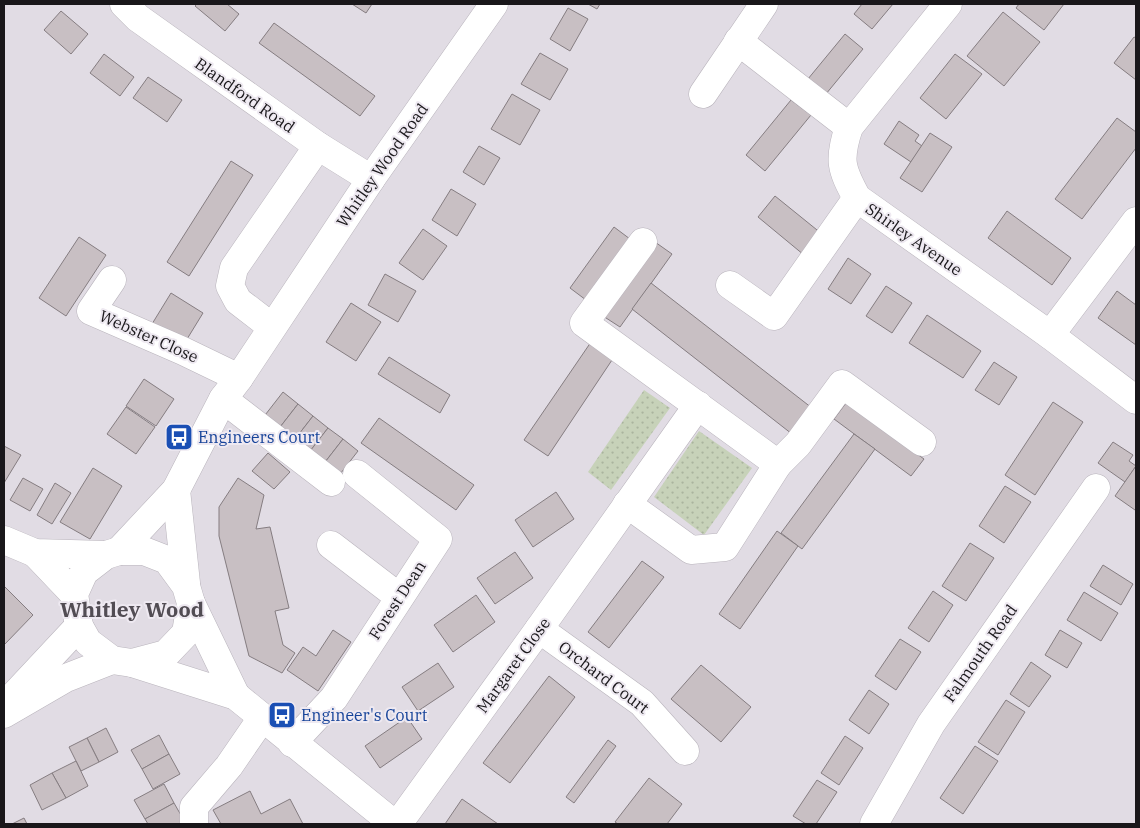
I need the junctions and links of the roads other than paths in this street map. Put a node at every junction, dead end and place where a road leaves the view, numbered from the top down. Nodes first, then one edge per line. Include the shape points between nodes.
1 (124, 4) edge
2 (494, 4) edge
3 (764, 4) edge
4 (948, 4) edge
5 (738, 41) junction
6 (703, 94) dead end
7 (848, 127) junction
8 (318, 146) junction
9 (371, 179) junction
10 (857, 198) junction
11 (1136, 221) edge
12 (643, 242) dead end
13 (112, 280) dead end
14 (730, 285) dead end
15 (272, 327) junction
16 (1050, 335) junction
17 (231, 389) junction
18 (1136, 400) edge
19 (698, 405) junction
20 (922, 442) dead end
21 (778, 464) junction
22 (357, 474) dead end
23 (331, 482) dead end
24 (1096, 488) dead end
25 (176, 490) junction
26 (627, 504) junction
27 (4, 540) edge
28 (331, 545) dead end
29 (35, 553) junction
30 (112, 553) junction
31 (74, 594) junction
32 (189, 595) junction
33 (399, 597) junction
34 (79, 626) junction
35 (539, 629) junction
36 (122, 662) junction
37 (236, 696) junction
38 (4, 706) edge
39 (4, 714) edge
40 (262, 718) junction
41 (292, 743) junction
42 (685, 751) dead end
43 (194, 824) edge
44 (396, 824) edge
45 (874, 824) edge

1 - 8 street, Blandford Road via 138,18
2 - 9 street, Whitley Wood Road
3 - 5 street
4 - 7 street, Shirley Avenue
5 - 6 street
5 - 7 street
7 - 10 street, Shirley Avenue via 842,148 844,174
8 - 9 street, Blandford Road
8 - 15 street via 234,268 230,286 238,301
9 - 15 street, Whitley Wood Road
10 - 14 street via 774,316
10 - 16 street, Shirley Avenue
11 - 16 street
12 - 19 street via 584,323
13 - 17 street, Webster Close via 91,311 182,350
15 - 17 street, Whitley Wood Road
16 - 18 street, Shirley Avenue
17 - 23 street
17 - 25 street, Whitley Wood Road
19 - 21 street
19 - 26 street, Margaret Close
20 - 21 street via 842,384 798,444
21 - 26 street via 725,547 691,550
22 - 33 street, Forest Dean via 438,539
24 - 45 street, Falmouth Road via 931,724
25 - 30 street, Whitley Wood Road
25 - 32 street
26 - 35 street, Margaret Close
27 - 29 street
28 - 33 street
29 - 30 street
29 - 31 street
30 - 31 street via 84,572
30 - 32 street via 144,551 167,560
31 - 34 street
32 - 36 street via 186,633 166,654
32 - 37 street
33 - 41 street, Forest Dean via 334,698
34 - 36 street via 88,642
34 - 38 street
35 - 42 street, Orchard Court via 642,703
35 - 44 street, Margaret Close
36 - 37 street
36 - 39 street via 66,678
37 - 40 street
40 - 41 street
40 - 43 street via 229,766 194,807
41 - 44 street

